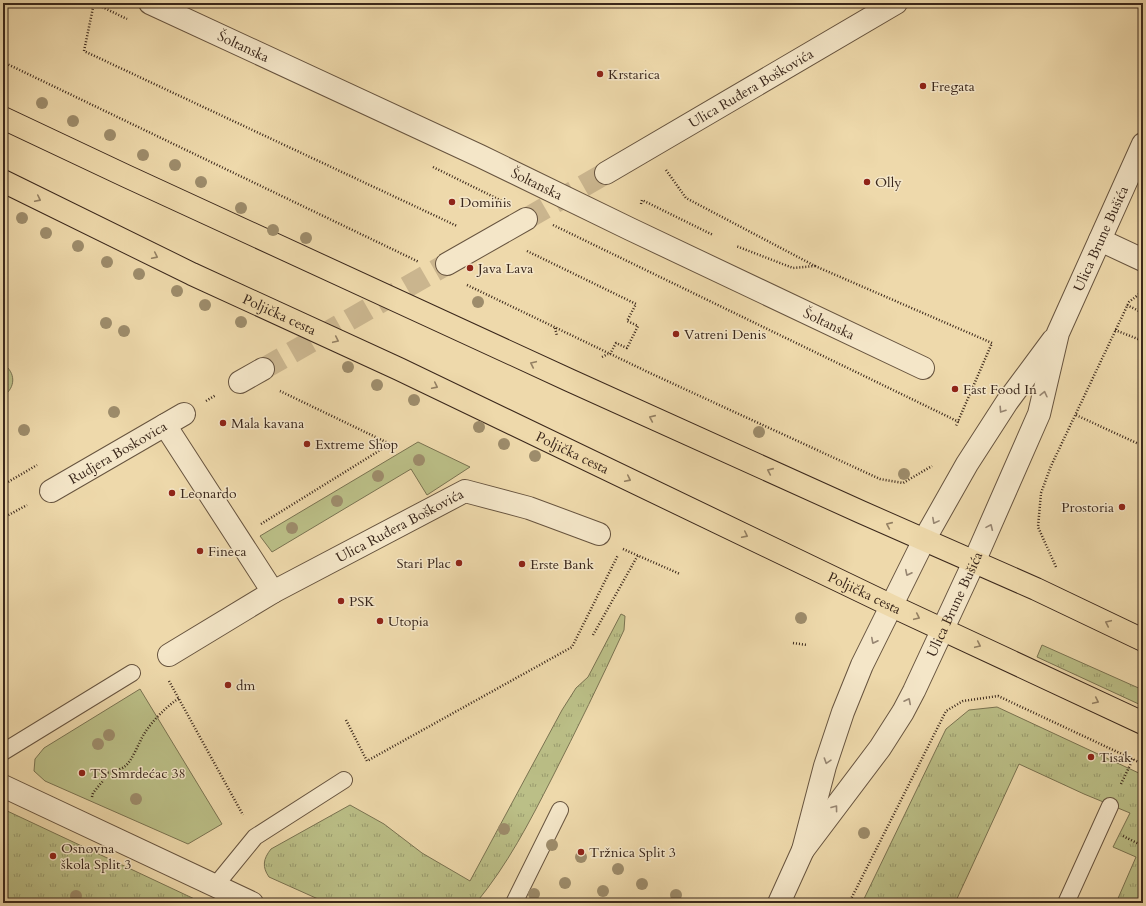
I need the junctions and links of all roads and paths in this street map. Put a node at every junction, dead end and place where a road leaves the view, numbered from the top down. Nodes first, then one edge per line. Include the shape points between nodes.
1 (94, 3) edge
2 (150, 3) edge
3 (896, 3) edge
4 (3, 62) edge
5 (3, 118) edge
6 (1143, 144) edge
7 (651, 148) junction
8 (606, 173) tunnel mouth
9 (3, 181) edge
10 (526, 219) tunnel mouth
11 (630, 229) junction
12 (492, 238) junction
13 (718, 238) dead end
14 (1100, 240) junction
15 (732, 245) dead end
16 (618, 257) dead end
17 (1143, 260) edge
18 (436, 265) joint
19 (815, 266) junction
20 (462, 283) dead end
21 (1143, 291) edge
22 (1127, 305) junction
23 (1143, 313) edge
24 (555, 328) junction
25 (1115, 330) junction
26 (1058, 333) junction
27 (557, 336) dead end
28 (1143, 341) edge
29 (610, 354) junction
30 (602, 357) dead end
31 (923, 368) dead end
32 (184, 414) joint
33 (1076, 415) junction
34 (165, 425) junction
35 (955, 428) dead end
36 (1143, 446) edge
37 (935, 460) dead end
38 (51, 491) dead end
39 (261, 524) dead end
40 (599, 534) joint
41 (924, 540) junction
42 (638, 555) junction
43 (974, 562) junction
44 (614, 563) dead end
45 (1058, 570) dead end
46 (680, 574) dead end
47 (273, 592) junction
48 (892, 606) junction
49 (942, 629) junction
50 (593, 635) dead end
51 (1143, 640) edge
52 (793, 643) dead end
53 (807, 645) dead end
54 (169, 655) joint
55 (132, 673) dead end
56 (179, 698) junction
57 (346, 720) dead end
58 (1143, 723) edge
59 (3, 752) edge
60 (1143, 764) edge
61 (344, 780) dead end
62 (3, 786) edge
63 (1110, 806) dead end
64 (560, 810) dead end
65 (86, 825) junction
66 (255, 837) junction
67 (803, 850) junction
68 (215, 886) junction
69 (252, 903) edge
70 (514, 903) edge
71 (779, 903) edge
72 (849, 903) edge
73 (1066, 903) edge

1 - 12 path via 84,51
2 - 11 street, Šoltanska via 480,156
3 - 7 street, Ulica Ruđera Boškovića
4 - 18 path
41 -> 5 main road via 554,374
6 - 14 street, Ulica Brune Bušića
7 - 8 street, Ulica Ruđera Boškovića
7 - 19 path via 686,198
9 -> 48 main road, Poljička cesta via 192,274 399,369
10 - 12 street
11 - 13 path via 642,200
11 - 16 path
11 - 31 street, Šoltanska
12 - 18 street
12 - 29 path via 636,304 628,321 638,326 630,343 627,348 616,343
14 - 17 street
14 - 26 street, Ulica Brune Bušića
15 - 19 path via 793,268
19 - 35 path via 992,343
20 - 24 path
21 - 22 path
22 - 23 path
22 - 25 path
24 - 27 path
24 - 29 path
25 - 28 path
25 - 33 path
26 -> 41 street, Ulica Brune Bušića via 1007,402 967,464
43 -> 26 street, Ulica Brune Bušića via 1040,414
29 - 30 path
29 - 37 path via 880,479 903,483 931,467
32 - 34 street, Rudjera Boskovica
32 - 39 path via 250,376 390,444
33 - 36 path
33 - 45 path via 1041,493 1038,527
34 - 38 street, Rudjera Boskovica
34 - 47 street
40 - 42 path via 614,546
40 - 47 street, Ulica Ruđera Boškovića via 529,508 465,492
41 - 43 main road
41 -> 48 street, Ulica Brune Bušića
42 - 46 path
42 - 50 path
43 - 49 street, Ulica Brune Bušića
51 -> 43 main road
44 - 57 path via 572,647 367,761
47 - 54 street, Ulica Ruđera Boškovića
48 -> 49 main road, Poljička cesta
48 -> 67 street, Ulica Brune Bušića via 862,666 843,712 825,766
49 -> 58 main road, Poljička cesta
67 -> 49 street, Ulica Brune Bušića via 880,748 903,712
52 - 53 path
54 - 56 path via 157,662
55 - 59 lane
56 - 65 path via 157,717 125,766 106,773 93,793
56 - 66 path
60 - 72 path via 998,696 963,701 946,711
61 - 66 lane
62 - 65 street
63 - 73 lane
64 - 70 lane
65 - 68 street
66 - 68 lane
67 - 71 street, Ulica Brune Bušića
68 - 69 street

